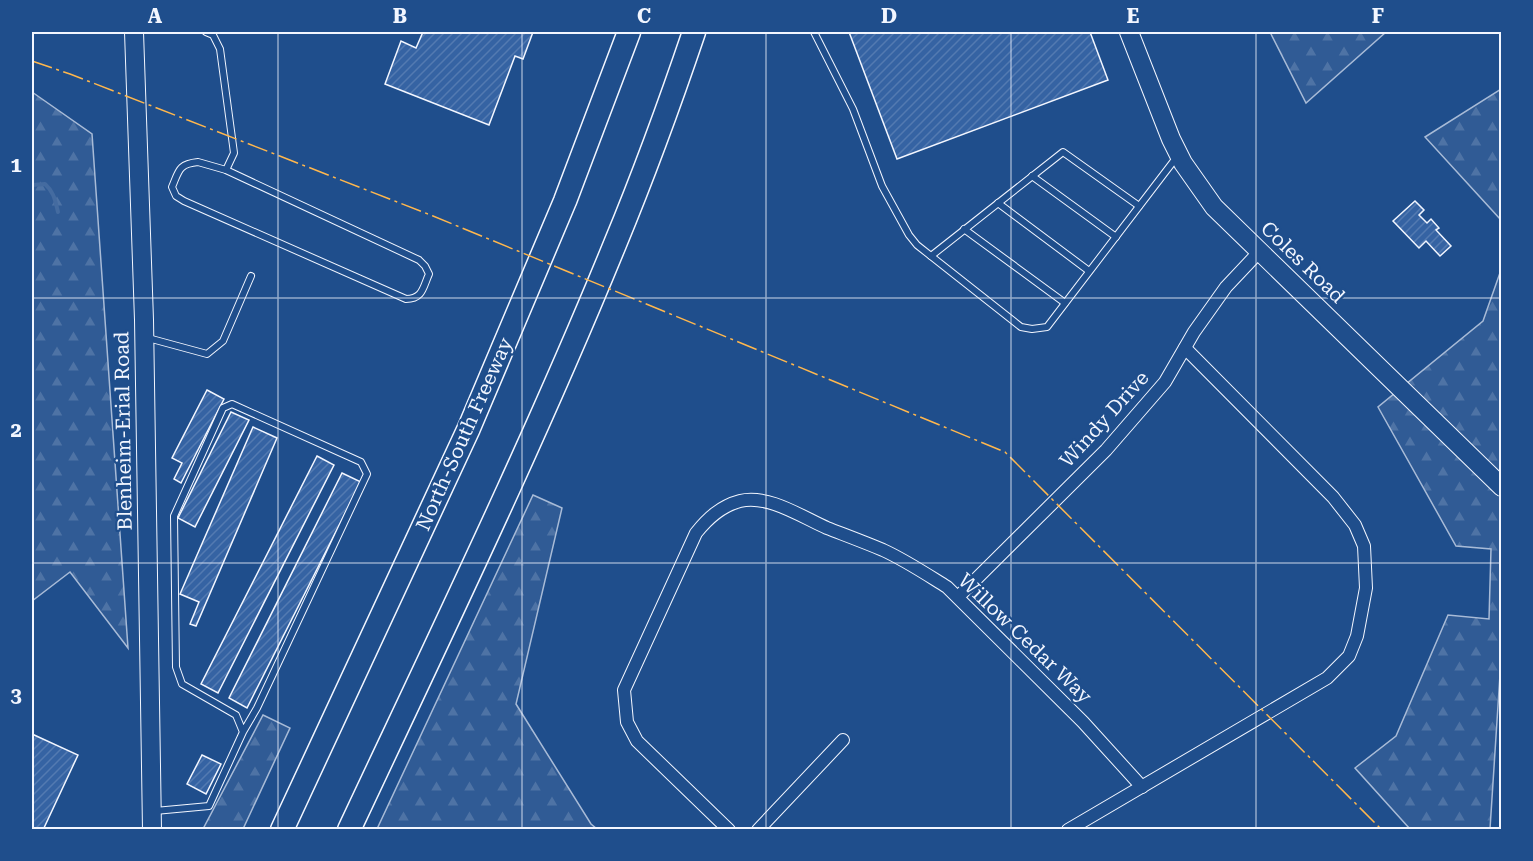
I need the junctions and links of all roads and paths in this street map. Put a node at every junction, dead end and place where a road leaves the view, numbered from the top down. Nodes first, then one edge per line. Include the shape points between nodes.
1 (134, 32) edge
2 (206, 32) edge
3 (629, 32) edge
4 (694, 32) edge
5 (814, 32) edge
6 (1129, 32) edge
7 (1179, 155) junction
8 (226, 170) junction
9 (1032, 176) junction
10 (998, 203) junction
11 (1139, 206) junction
12 (964, 230) junction
13 (1116, 237) junction
14 (1260, 251) junction
15 (931, 256) junction
16 (1089, 271) junction
17 (251, 276) dead end
18 (1065, 303) junction
19 (144, 337) junction
20 (1185, 348) junction
21 (1502, 487) edge
22 (958, 597) junction
23 (243, 732) junction
24 (843, 740) dead end
25 (1142, 787) junction
26 (151, 811) junction
27 (152, 830) edge
28 (282, 830) edge
29 (349, 830) edge
30 (729, 830) edge
31 (758, 830) edge
32 (1068, 830) edge

1 - 19 main road, Blenheim-Erial Road
2 - 8 lane via 213,35 220,49 234,153
3 - 28 highway, North-South Freeway via 565,201 469,428
4 - 29 highway via 616,243 557,382
5 - 15 lane via 853,109 882,186 909,236
6 - 7 main road, Coles Road
7 - 11 lane
7 - 14 main road, Coles Road via 1214,207
8 - 8 lane via 187,163 172,187 184,201 406,299 420,294 429,274 419,260
9 - 10 lane
9 - 11 lane via 1063,152
9 - 13 lane
10 - 12 lane
10 - 16 lane
11 - 13 lane
12 - 15 lane
12 - 18 lane
13 - 16 lane
14 - 20 street, Windy Drive via 1226,287
14 - 21 main road, Coles Road
15 - 18 lane via 1021,327 1047,327
16 - 18 lane
17 - 19 lane via 223,341 207,354
19 - 26 main road, Blenheim-Erial Road
20 - 22 street, Windy Drive via 1165,382 1106,450
20 - 25 street via 1333,497 1355,525 1364,546 1366,588 1349,656 1327,678
22 - 25 street, Willow Cedar Way
22 - 30 street, Willow Cedar Way via 885,551 785,508 759,500 741,501 711,516 696,533 624,690 627,722 637,741
23 - 23 lane via 236,715 182,684 176,667 174,516 223,408 232,404 361,462 367,474
23 - 26 lane via 209,806
24 - 31 street
25 - 32 street
26 - 27 main road, Blenheim-Erial Road

